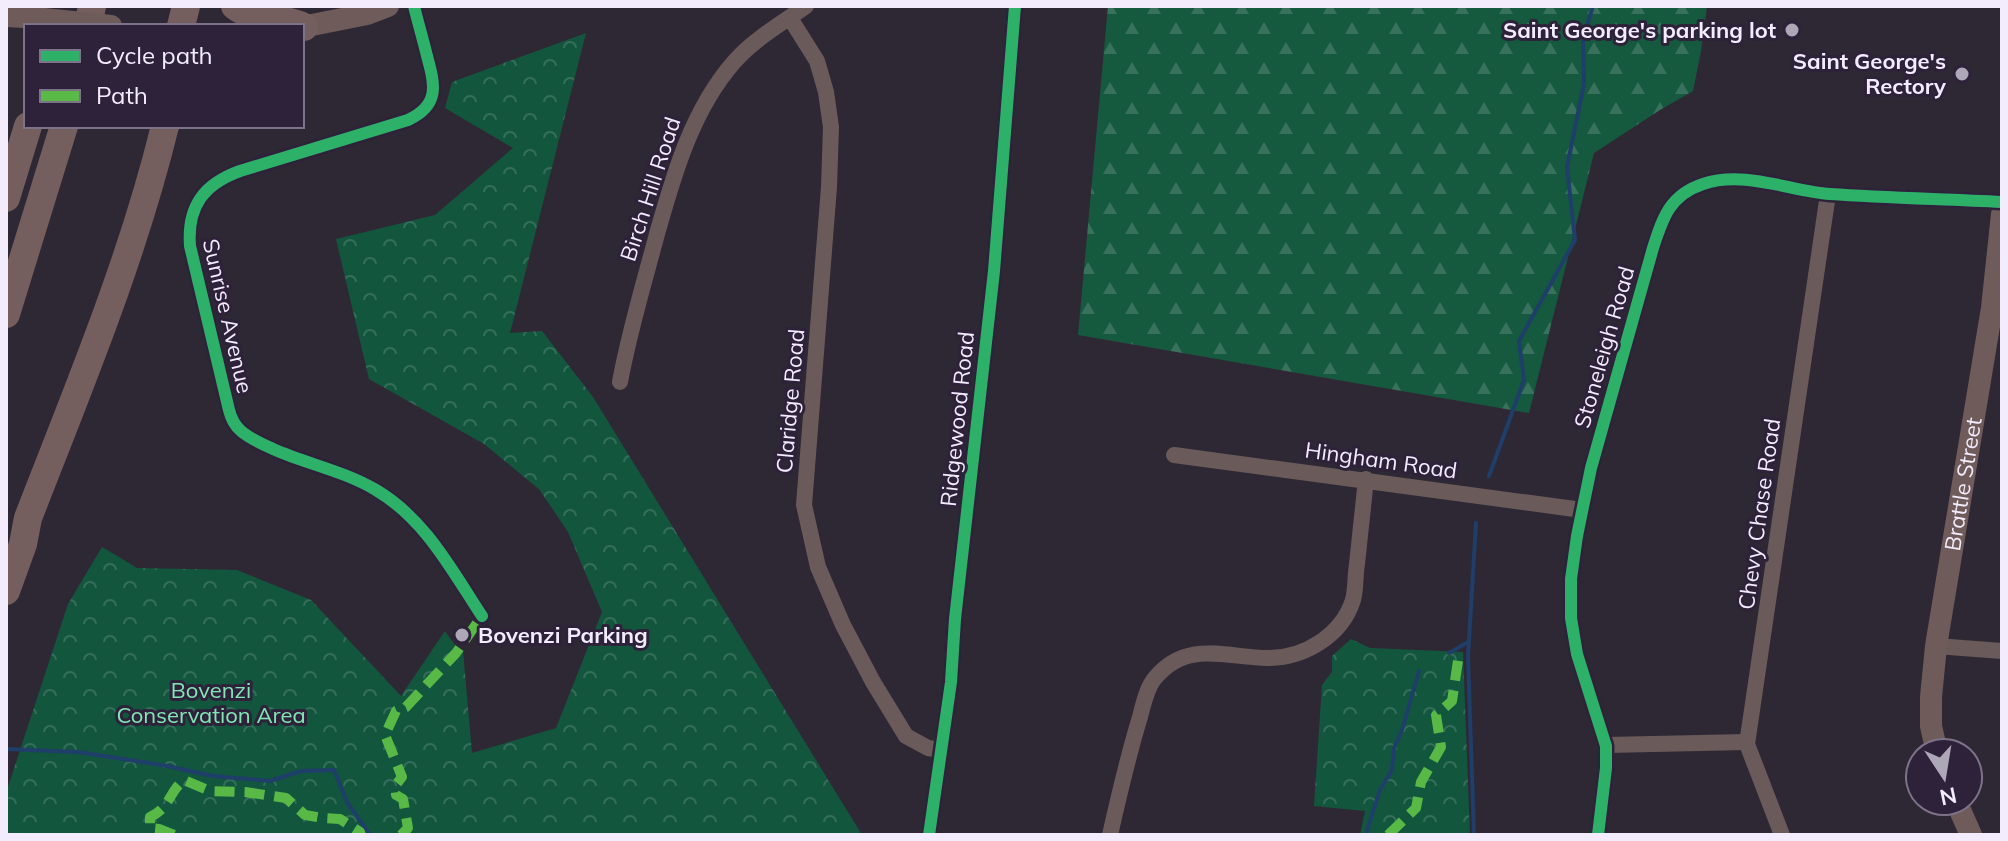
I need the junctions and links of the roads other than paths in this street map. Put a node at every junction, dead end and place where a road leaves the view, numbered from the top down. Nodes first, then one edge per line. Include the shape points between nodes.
1 (235, 6) edge
2 (388, 6) edge
3 (414, 6) edge
4 (806, 6) edge
5 (1015, 6) edge
6 (16, 16) edge
7 (790, 18) junction
8 (303, 20) edge
9 (92, 24) edge
10 (27, 128) edge
11 (63, 128) edge
12 (164, 128) edge
13 (1828, 194) junction
14 (6, 198) edge
15 (2002, 202) edge
16 (2002, 214) edge
17 (6, 314) edge
18 (620, 382) dead end
19 (1174, 455) dead end
20 (1366, 479) junction
21 (1582, 510) junction
22 (28, 518) junction
23 (6, 555) edge
24 (6, 591) edge
25 (482, 616) dead end
26 (1936, 646) junction
27 (2002, 651) edge
28 (1933, 737) edge
29 (1747, 742) junction
30 (1606, 745) junction
31 (941, 750) junction
32 (929, 835) edge
33 (1110, 835) edge
34 (1598, 835) edge
35 (1782, 835) edge

1 - 8 highway via 256,16
2 - 8 street via 367,14
3 - 25 street, Sunrise Avenue via 434,83 425,109 408,120 221,179 196,204 190,246 234,423 247,436 362,482 406,510 439,549
4 - 7 street, Birch Hill Road
5 - 31 street, Ridgewood Road via 994,271
6 - 9 street, bridge
7 - 18 street, Birch Hill Road via 733,63 697,116 647,267
7 - 31 street, Claridge Road via 817,61 831,127 804,505 810,536 830,596 906,736
10 - 14 highway
11 - 17 highway
12 - 22 highway via 128,253
13 - 15 street, Stoneleigh Road
13 - 21 street, Stoneleigh Road via 1746,180 1718,181 1692,189 1669,207 1648,262
13 - 29 street, Chevy Chase Road
16 - 26 street, Brattle Street via 1992,308
19 - 20 street, Hingham Road
20 - 21 street, Hingham Road
20 - 33 street via 1353,601 1336,631 1290,655 1197,652 1154,679
21 - 30 street, Stoneleigh Road via 1571,618
22 - 23 highway
22 - 24 highway
26 - 27 street
26 - 28 street, Brattle Street
29 - 30 street
29 - 35 street, Chevy Chase Road
30 - 34 street, Stoneleigh Road
31 - 32 street, Ridgewood Road

